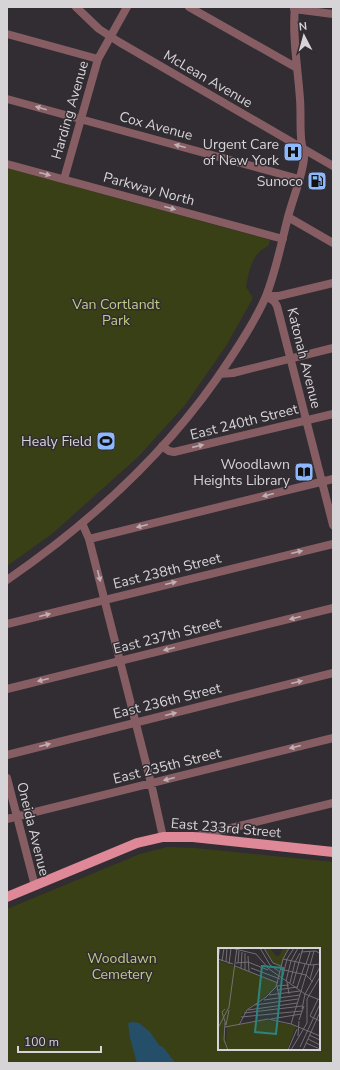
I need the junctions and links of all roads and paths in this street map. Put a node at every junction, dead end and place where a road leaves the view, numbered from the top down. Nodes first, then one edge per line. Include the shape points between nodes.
1 (76, 7) edge
2 (126, 7) edge
3 (189, 7) edge
4 (295, 8) edge
5 (333, 14) edge
6 (7, 34) edge
7 (110, 37) junction
8 (98, 59) junction
9 (297, 68) junction
10 (7, 99) edge
11 (81, 119) junction
12 (302, 148) junction
13 (7, 164) edge
14 (333, 166) edge
15 (64, 179) junction
16 (299, 179) junction
17 (288, 217) junction
18 (283, 239) junction
19 (333, 243) edge
20 (333, 283) edge
21 (266, 296) junction
22 (333, 348) edge
23 (291, 359) junction
24 (220, 374) junction
25 (333, 414) edge
26 (307, 420) junction
27 (162, 446) junction
28 (333, 478) edge
29 (322, 481) junction
30 (82, 523) junction
31 (333, 525) edge
32 (89, 539) junction
33 (333, 544) edge
34 (7, 580) edge
35 (105, 600) junction
36 (333, 608) edge
37 (7, 624) edge
38 (121, 661) junction
39 (333, 673) edge
40 (7, 689) edge
41 (136, 722) junction
42 (333, 738) edge
43 (7, 755) edge
44 (7, 778) edge
45 (152, 783) junction
46 (333, 803) edge
47 (16, 816) junction
48 (7, 818) edge
49 (163, 837) junction
50 (193, 837) junction
51 (333, 852) edge
52 (35, 886) junction
53 (7, 897) edge

1 - 7 street, McLean Avenue
2 - 7 street, Harding Avenue
3 - 9 street
4 - 5 street
4 - 9 street
6 - 8 street
7 - 8 street, Harding Avenue
7 - 12 street, McLean Avenue
8 - 11 street, Harding Avenue
9 - 12 street
11 -> 10 street, Cox Avenue
11 - 15 street, Harding Avenue
16 -> 11 street, Cox Avenue
12 - 14 street, McLean Avenue
12 - 16 street via 304,158
13 -> 15 street, Parkway North
15 -> 18 street, Parkway North
16 - 17 street
17 - 18 street
17 - 19 street
18 - 21 street
20 - 21 street via 279,296
21 - 23 street, Katonah Avenue via 277,304
21 - 24 street via 246,334
22 - 23 street
23 - 24 street via 231,374
23 - 26 street, Katonah Avenue
24 - 27 street
25 - 26 street, East 240th Street
27 -> 26 street, East 240th Street via 169,452 174,452
26 - 29 street, Katonah Avenue
27 - 30 street
28 - 29 street
29 - 31 street, Katonah Avenue
29 -> 32 street
30 - 32 street
30 - 34 street
32 -> 35 street
35 -> 33 street, East 238th Street
37 -> 35 street, East 238th Street
35 - 38 street
36 -> 38 street, East 237th Street
38 -> 40 street, East 237th Street
38 - 41 street
41 -> 39 street, East 236th Street
43 -> 41 street, East 236th Street
41 - 45 street
42 -> 45 street, East 235th Street
44 - 47 street, Oneida Avenue
45 - 47 street, East 235th Street
45 - 49 street
46 - 50 street
47 - 48 street, East 235th Street
47 - 52 street, Oneida Avenue
49 - 50 main road, East 233rd Street
49 - 52 main road, East 233rd Street via 137,843
50 - 51 main road, East 233rd Street
52 - 53 main road, East 233rd Street

